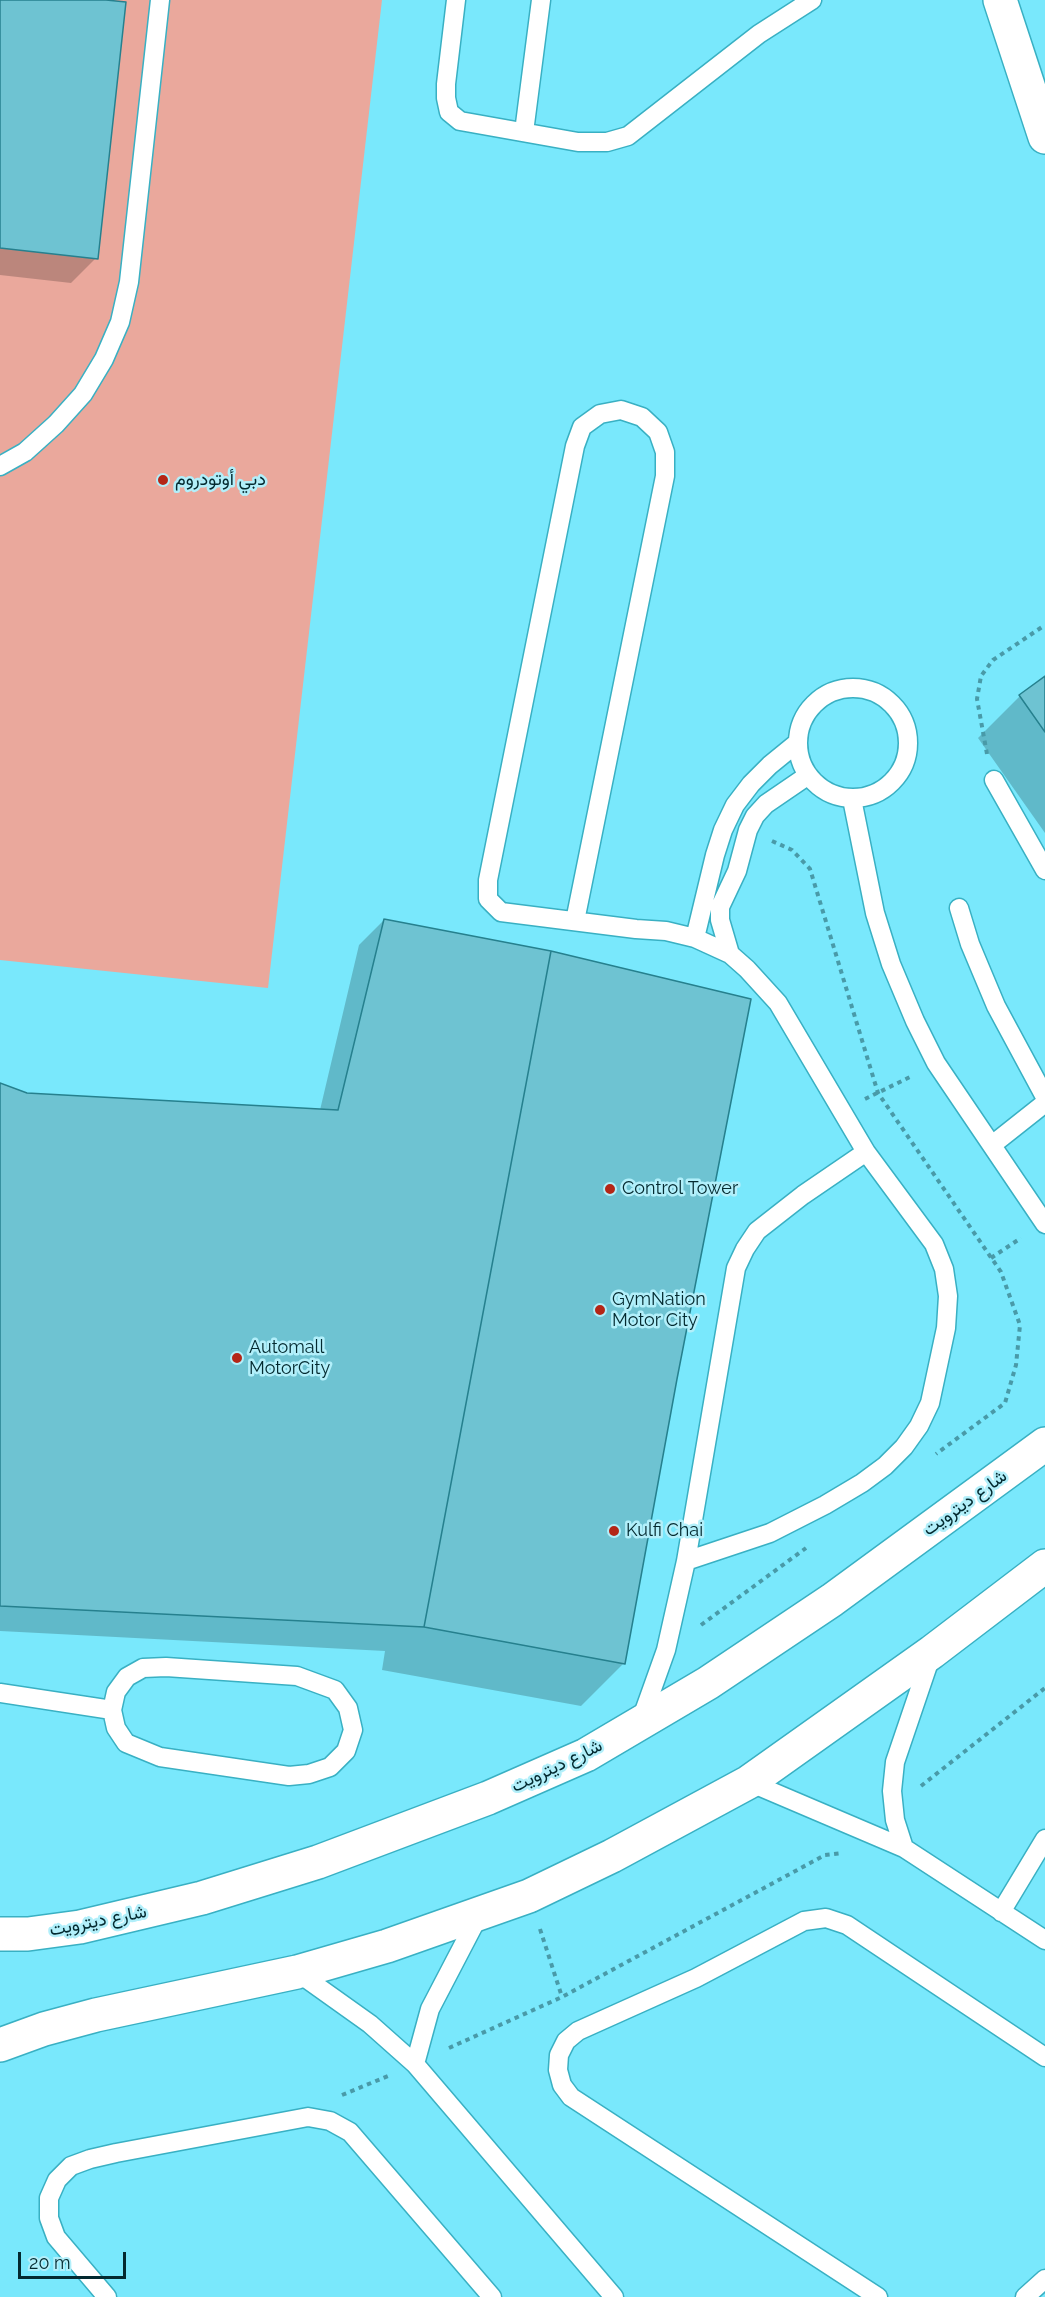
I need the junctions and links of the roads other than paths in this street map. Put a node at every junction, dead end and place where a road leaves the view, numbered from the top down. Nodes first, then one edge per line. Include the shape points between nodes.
1 (160, 0) edge
2 (456, 0) edge
3 (541, 0) edge
4 (812, 0) edge
5 (999, 0) edge
6 (524, 132) junction
7 (1045, 137) edge
8 (0, 466) edge
9 (797, 742) junction
10 (807, 776) junction
11 (994, 780) road end
12 (852, 799) junction
13 (1045, 870) edge
14 (959, 908) dead end
15 (575, 921) junction
16 (695, 938) junction
17 (730, 954) junction
18 (1045, 1097) edge
19 (1045, 1103) edge
20 (992, 1144) junction
21 (866, 1152) junction
22 (1045, 1223) edge
23 (1045, 1444) edge
24 (686, 1561) junction
25 (1045, 1566) edge
26 (932, 1652) junction
27 (0, 1693) edge
28 (112, 1710) junction
29 (640, 1723) junction
30 (749, 1782) junction
31 (1045, 1839) edge
32 (904, 1848) junction
33 (1001, 1912) junction
34 (479, 1915) junction
35 (0, 1934) edge
36 (1045, 1940) edge
37 (297, 1972) junction
38 (0, 2045) edge
39 (1045, 2057) edge
40 (415, 2064) junction
41 (1045, 2279) edge
42 (107, 2297) edge
43 (492, 2297) edge
44 (614, 2297) edge
45 (878, 2297) edge
46 (1025, 2297) edge

1 - 8 lane via 129,282 120,322 83,394 33,445
2 - 6 lane via 446,84 449,112 460,121
3 - 6 lane
4 - 6 lane via 759,34 628,136 608,142 578,142
5 - 7 street
9 - 10 lane
9 - 12 lane via 802,719 817,700 838,689 861,688 884,696 900,713 908,736 906,759 894,781 875,795
9 - 16 lane via 751,784 735,805 723,830
10 - 12 lane via 834,796
10 - 17 lane via 766,804 748,830 737,871 720,907
11 - 13 lane
12 - 20 lane via 875,913 891,964 936,1063
14 - 18 lane via 996,1006
15 - 15 lane via 501,912 488,899 486,890 575,446 582,427 600,414 621,410 642,417 658,432 665,452 665,476
15 - 16 lane
16 - 17 lane
17 - 21 lane via 778,1003
19 - 20 lane
20 - 22 lane
21 - 24 lane via 765,1224 736,1268
21 - 24 lane via 934,1244 944,1269 948,1296 945,1328 930,1403 904,1447 862,1483 770,1533
23 - 29 street, شارع ديترويت via 832,1600
24 - 29 lane via 666,1650
25 - 26 street
26 - 30 street
26 - 32 lane via 895,1762 895,1820
27 - 28 lane
28 - 28 lane via 116,1728 126,1743 160,1757 289,1776 330,1767 346,1751 353,1730 348,1708 335,1690 297,1676 143,1668 128,1677 116,1692
29 - 35 street, شارع ديترويت via 586,1755 488,1798 318,1862 202,1898 80,1928
30 - 32 lane
30 - 34 street via 612,1856
31 - 33 lane
32 - 33 lane
33 - 36 lane
34 - 37 street
34 - 40 lane via 430,2008
37 - 38 street via 96,2015
37 - 40 lane via 370,2024
39 - 45 lane via 847,1925 826,1918 804,1922 696,1978 578,2031 566,2041 559,2055 558,2070 561,2085 571,2097
40 - 44 lane
41 - 46 lane
42 - 43 lane via 56,2237 49,2218 49,2198 57,2180 71,2166 116,2153 308,2117 330,2121 350,2132

